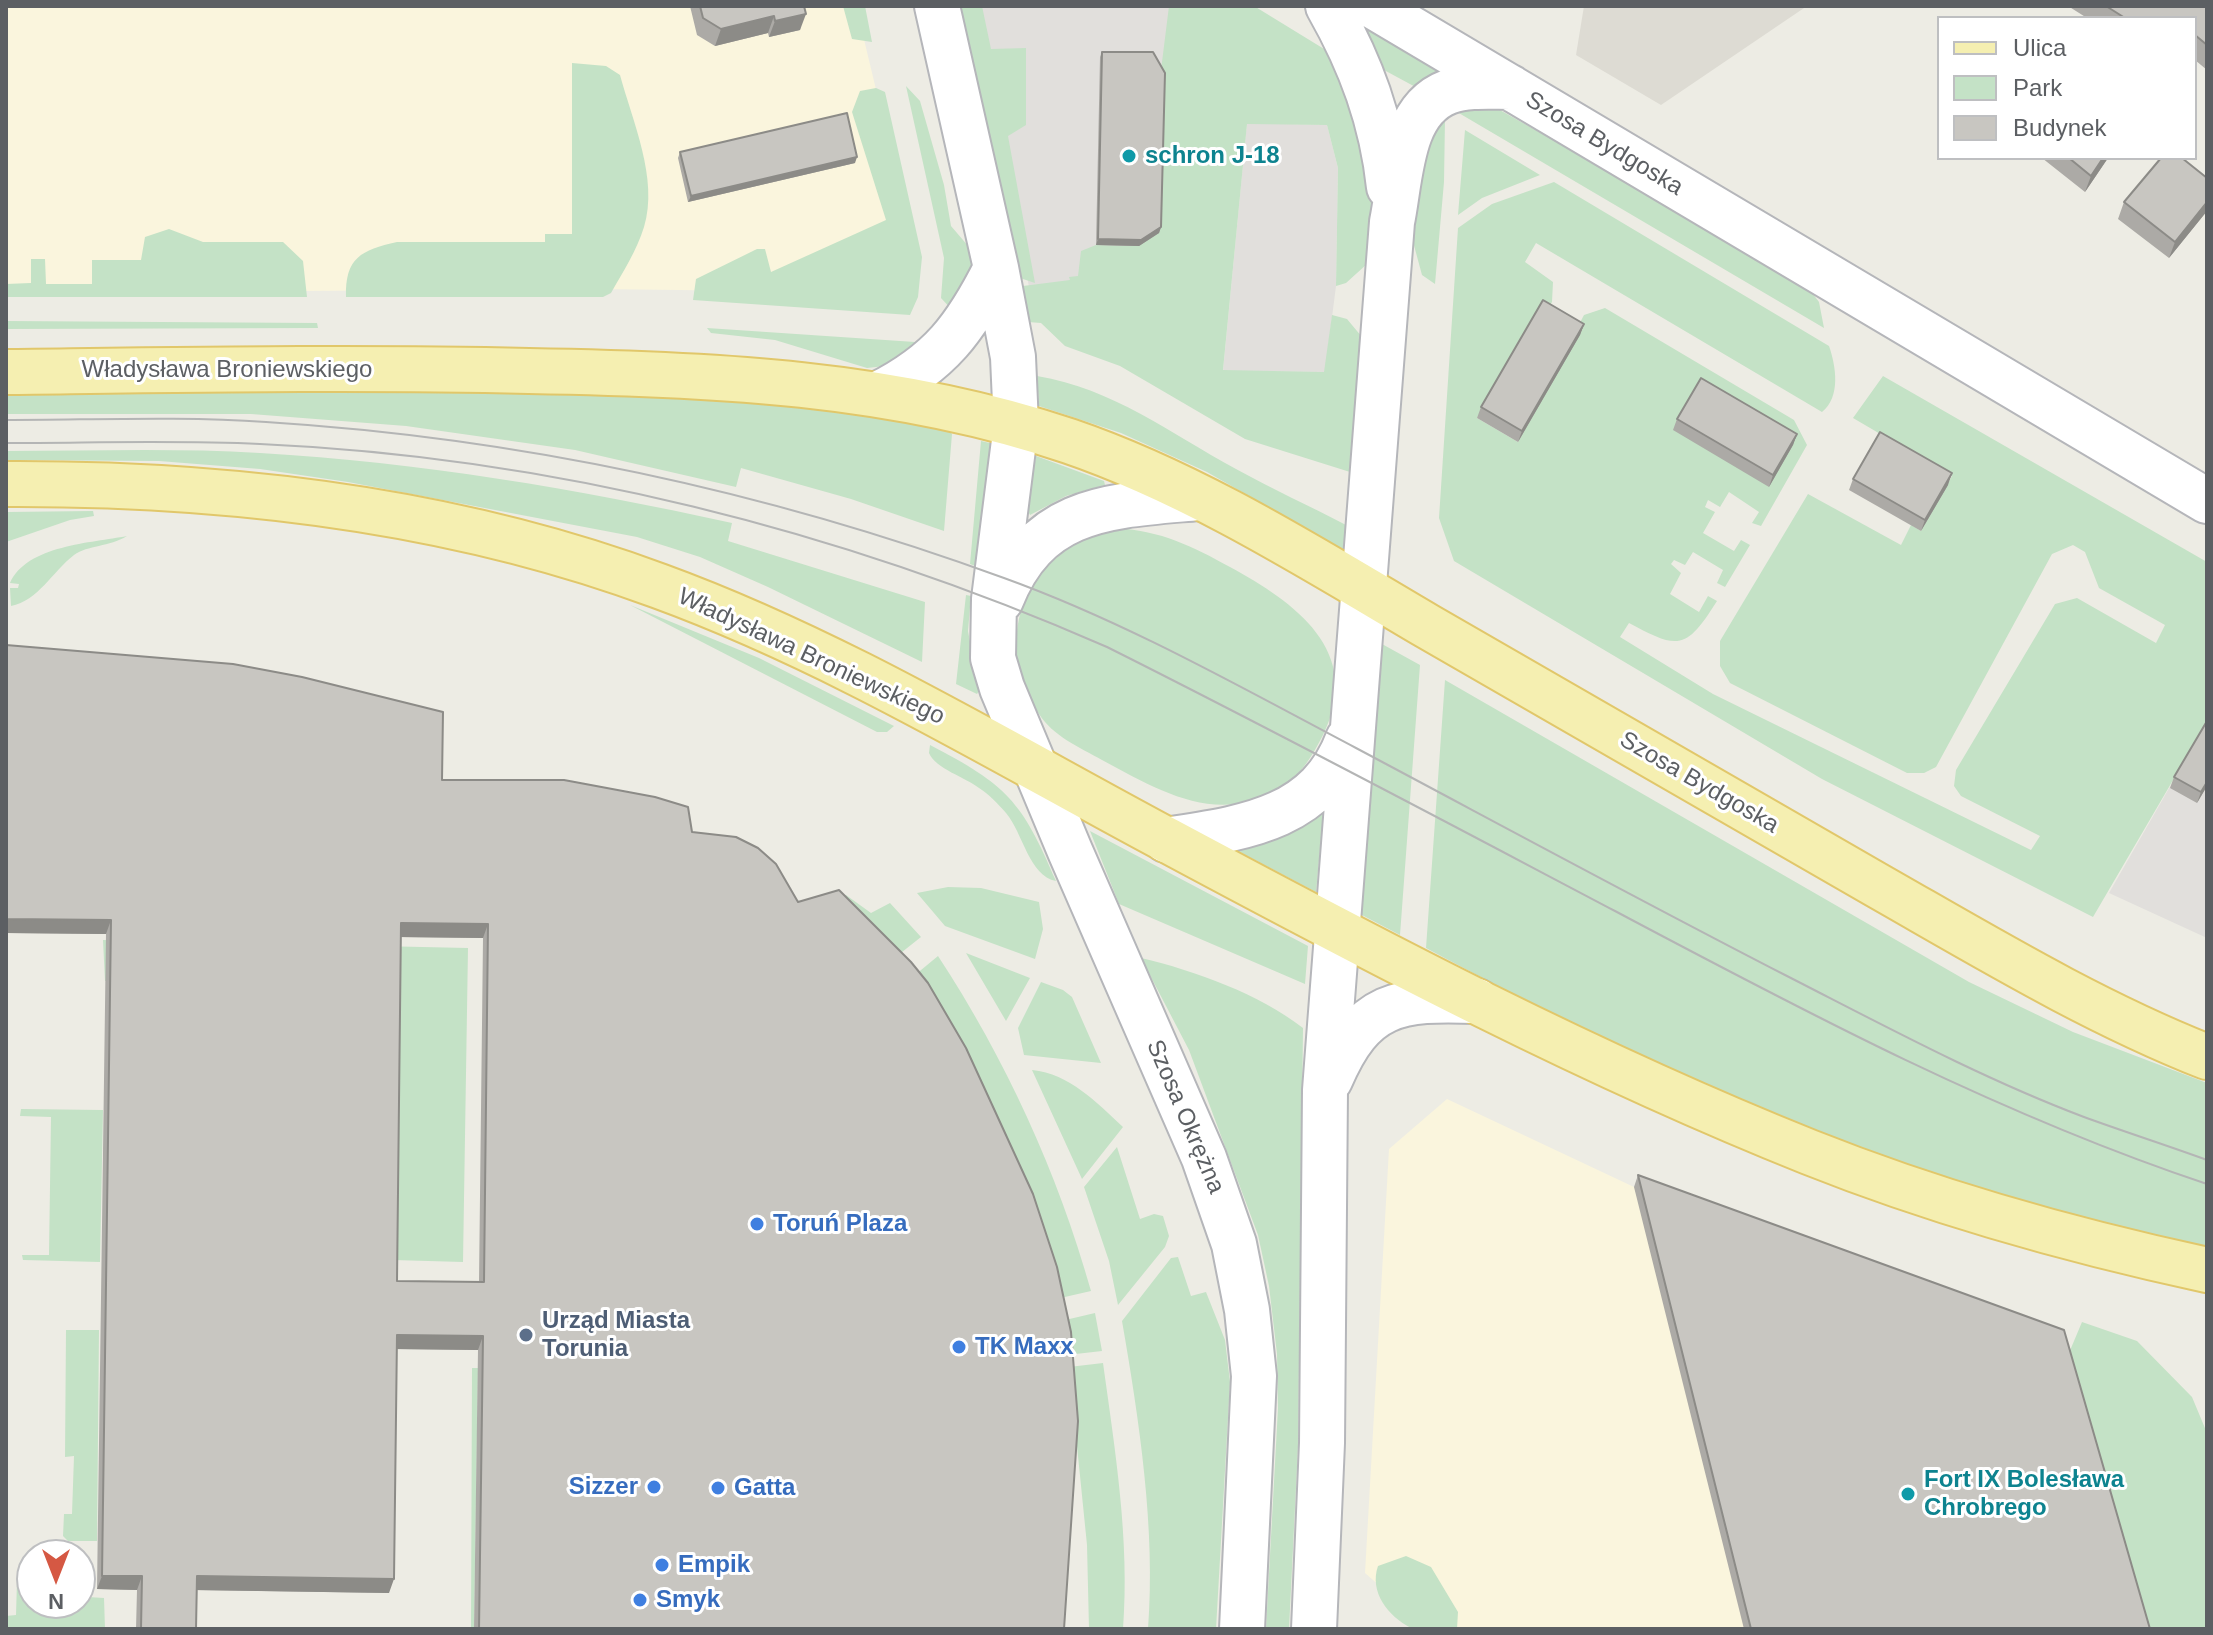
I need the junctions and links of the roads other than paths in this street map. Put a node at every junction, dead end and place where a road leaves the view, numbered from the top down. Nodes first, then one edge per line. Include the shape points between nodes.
1 (937, 6) edge
2 (1328, 6) edge
3 (1373, 6) edge
4 (1510, 87) junction
5 (1392, 222) junction
6 (996, 268) junction
7 (6, 372) edge
8 (878, 394) junction
9 (1016, 425) junction
10 (6, 484) edge
11 (1198, 498) junction
12 (2207, 501) edge
13 (1362, 588) junction
14 (991, 633) junction
15 (1355, 720) junction
16 (1036, 769) junction
17 (1166, 840) junction
18 (1338, 931) junction
19 (1477, 1001) junction
20 (2207, 1057) edge
21 (1325, 1090) junction
22 (2207, 1270) edge
23 (1242, 1629) edge
24 (1314, 1629) edge

1 - 6 street, Szosa Okrężna
2 - 5 street via 1372,99 1386,156
3 - 4 street, Szosa Bydgoska
4 - 5 street via 1465,88 1429,104 1409,136
4 - 12 street, Szosa Bydgoska
5 - 13 street
6 - 8 street via 953,341 907,380
6 - 9 street, Szosa Okrężna via 1012,354
7 - 8 main road, Władysława Broniewskiego via 365,369 667,374
8 - 9 main road, Władysława Broniewskiego
9 - 11 main road, Władysława Broniewskiego via 1075,443
9 - 14 street, Szosa Okrężna
10 - 16 main road, Władysława Broniewskiego via 217,489 355,509 557,554 658,585 770,632
11 - 13 main road, Szosa Bydgoska
11 - 14 street via 1085,513 1041,537 1009,580
13 - 15 street
13 - 20 main road, Szosa Bydgoska via 2056,987
14 - 16 street, Szosa Okrężna via 1002,688
15 - 17 street via 1338,765 1318,790 1281,814
15 - 18 street
16 - 17 main road, Władysława Broniewskiego
16 - 23 street, Szosa Okrężna via 1204,1158 1234,1244 1254,1376
17 - 18 main road
18 - 19 main road
18 - 21 street
19 - 21 street via 1413,1000 1393,1006 1354,1035
19 - 22 main road via 1812,1153 1985,1213
21 - 24 street via 1322,1443

